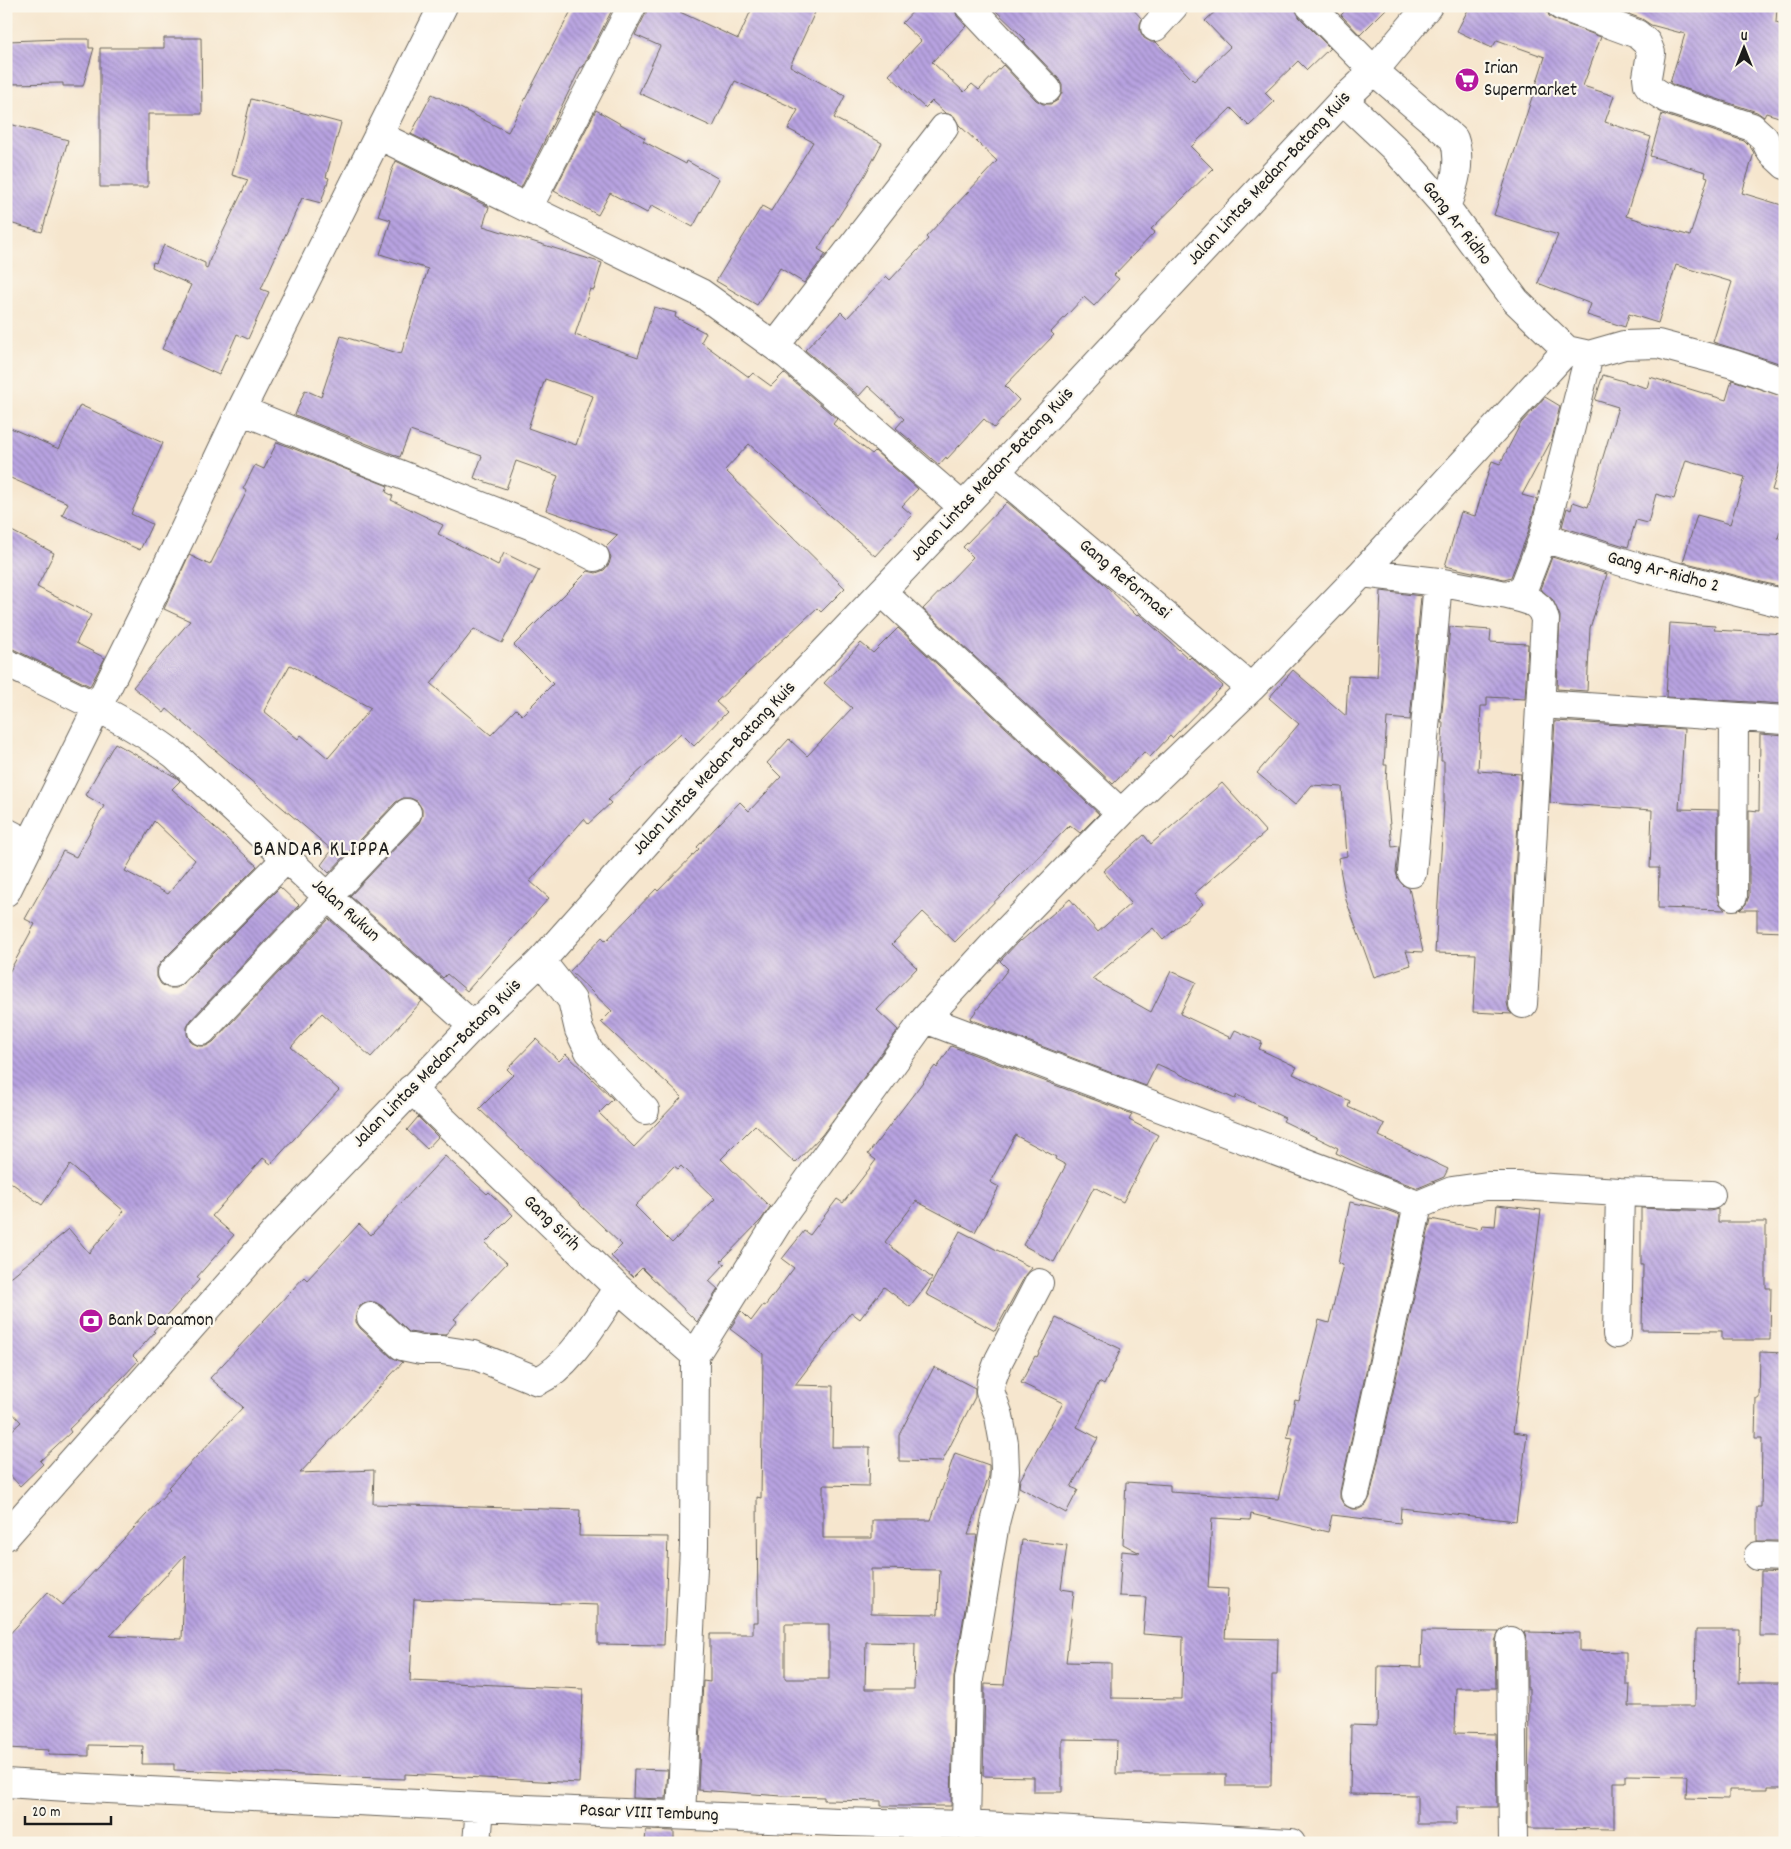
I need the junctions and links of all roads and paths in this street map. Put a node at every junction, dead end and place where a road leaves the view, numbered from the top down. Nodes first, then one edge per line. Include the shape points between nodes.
1 (443, 6) edge
2 (632, 6) edge
3 (969, 6) edge
4 (1174, 6) edge
5 (1310, 6) edge
6 (1428, 6) edge
7 (1561, 6) edge
8 (1154, 27) dead end
9 (1374, 71) junction
10 (1047, 89) dead end
11 (1342, 100) junction
12 (944, 128) dead end
13 (378, 135) junction
14 (1785, 165) edge
15 (1446, 207) junction
16 (528, 208) junction
17 (775, 346) junction
18 (1578, 353) junction
19 (1785, 382) edge
20 (241, 410) junction
21 (996, 472) junction
22 (963, 507) junction
23 (1543, 538) junction
24 (594, 557) dead end
25 (1362, 573) junction
26 (1438, 582) junction
27 (882, 592) junction
28 (1508, 595) junction
29 (1785, 604) edge
30 (6, 663) edge
31 (1251, 688) junction
32 (1540, 704) junction
33 (96, 707) junction
34 (1734, 717) junction
35 (1785, 720) edge
36 (407, 813) dead end
37 (1121, 813) junction
38 (18, 838) edge
39 (287, 858) junction
40 (1412, 873) dead end
41 (6, 892) edge
42 (327, 896) junction
43 (1733, 896) dead end
44 (541, 961) junction
45 (172, 973) dead end
46 (1523, 1004) dead end
47 (925, 1019) junction
48 (473, 1026) junction
49 (202, 1030) dead end
50 (411, 1089) junction
51 (644, 1110) dead end
52 (1620, 1192) junction
53 (1711, 1195) dead end
54 (1418, 1205) junction
55 (1039, 1283) dead end
56 (618, 1288) junction
57 (370, 1317) dead end
58 (1616, 1334) dead end
59 (694, 1355) junction
60 (1355, 1494) dead end
61 (6, 1536) edge
62 (1511, 1642) dead end
63 (6, 1783) edge
64 (480, 1807) junction
65 (681, 1815) junction
66 (966, 1825) junction
67 (838, 1832) edge
68 (1191, 1840) edge
69 (1241, 1842) edge
70 (477, 1843) edge
71 (1291, 1843) edge
72 (1513, 1843) edge

1 - 13 main road
2 - 16 main road
3 - 10 main road
4 - 8 main road
5 - 9 main road
6 - 9 main road, Jalan Lintas Medan–Batang Kuis
7 - 14 main road via 1637,34 1647,43 1651,53 1647,77 1653,90 1667,99 1752,127
9 - 11 main road, Jalan Lintas Medan–Batang Kuis
9 - 15 main road via 1454,139 1456,174
11 - 15 main road, Gang Ar Ridho via 1394,148
11 - 21 main road, Jalan Lintas Medan–Batang Kuis
12 - 17 main road
13 - 16 main road
13 - 20 main road
15 - 18 main road, Gang Ar Ridho via 1516,301
16 - 17 main road via 701,293
17 - 22 main road
18 - 19 main road via 1624,345 1658,344
18 - 23 main road
18 - 25 main road
20 - 24 main road via 540,529
20 - 33 main road
21 - 22 main road, Jalan Lintas Medan–Batang Kuis
21 - 31 main road, Gang Reformasi
22 - 27 main road, Jalan Lintas Medan–Batang Kuis
23 - 28 main road via 1524,588
23 - 29 main road, Gang Ar-Ridho 2 via 1639,567
25 - 26 main road
25 - 31 main road
26 - 28 main road
26 - 40 main road
27 - 37 main road
27 - 44 main road, Jalan Lintas Medan–Batang Kuis via 705,777
28 - 32 main road via 1534,603 1543,610
30 - 33 main road, Jalan Rukun
31 - 37 main road
32 - 34 main road
32 - 46 main road
33 - 38 main road
33 - 39 main road, Jalan Rukun via 175,755
34 - 35 main road
34 - 43 main road
36 - 42 main road
37 - 47 main road
38 - 41 main road
39 - 42 main road, Jalan Rukun
39 - 45 main road
42 - 48 main road, Jalan Rukun
42 - 49 main road
44 - 48 main road, Jalan Lintas Medan–Batang Kuis
44 - 51 main road via 572,1000 579,1030 589,1051
47 - 54 main road
47 - 59 main road via 778,1222
48 - 50 main road, Jalan Lintas Medan–Batang Kuis
50 - 56 main road, Gang Sirih
50 - 61 main road, Jalan Lintas Medan–Batang Kuis via 276,1230
52 - 53 main road
52 - 54 main road via 1487,1186 1452,1191
52 - 58 main road
54 - 60 main road
55 - 66 main road via 991,1382 990,1391 1004,1444 1005,1471 970,1679
56 - 57 main road via 559,1367 538,1381 474,1355 402,1346
56 - 59 main road, Gang Sirih
59 - 65 main road via 694,1547
62 - 72 main road
63 - 64 main road, Pasar VIII Tembung
64 - 65 main road, Pasar VIII Tembung
64 - 70 main road
65 - 67 main road, Pasar VIII Tembung
66 - 67 main road, Pasar VIII Tembung
66 - 68 main road, Pasar VIII Tembung
68 - 69 main road, Pasar VIII Tembung
69 - 71 main road, Pasar VIII Tembung

